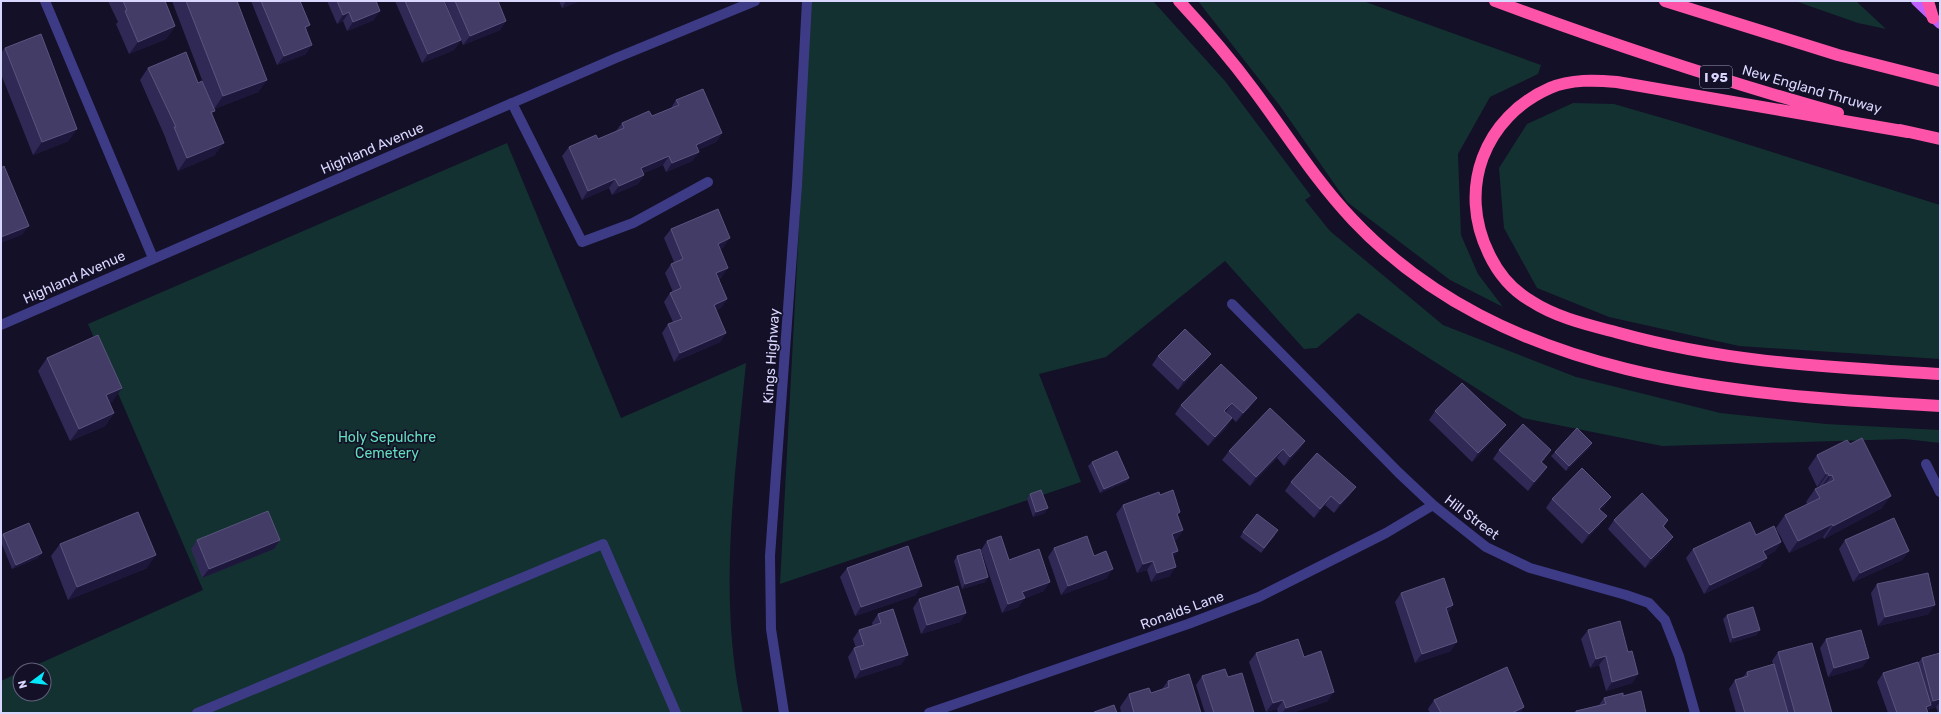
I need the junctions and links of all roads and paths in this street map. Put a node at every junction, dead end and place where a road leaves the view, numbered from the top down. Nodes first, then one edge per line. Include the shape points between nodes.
1 (45, 1) edge
2 (755, 1) edge
3 (807, 1) edge
4 (1179, 1) edge
5 (1495, 1) edge
6 (1665, 1) edge
7 (1916, 1) edge
8 (1928, 1) edge
9 (1937, 21) edge
10 (1940, 81) edge
11 (512, 103) junction
12 (1908, 132) junction
13 (1940, 139) edge
14 (708, 182) dead end
15 (153, 258) junction
16 (1232, 304) dead end
17 (1, 325) edge
18 (1940, 374) edge
19 (1940, 406) edge
20 (1926, 464) dead end
21 (1940, 492) edge
22 (1433, 505) junction
23 (197, 713) edge
24 (676, 713) edge
25 (784, 713) edge
26 (929, 713) edge
27 (1695, 713) edge

1 - 15 street
2 - 11 street, Highland Avenue
3 - 25 street, Kings Highway via 797,193 770,556 771,630
4 - 19 highway via 1228,57 1302,159 1353,220 1414,274 1492,321 1538,342 1641,373 1761,394
5 - 12 highway, New England Thruway / I 95 via 1704,73
6 - 10 highway via 1831,52
7 - 9 main road
8 - 9 highway
11 - 14 street via 582,242 633,223
11 - 15 street, Highland Avenue
12 - 13 highway, New England Thruway / I 95
12 - 18 highway via 1617,82 1572,82 1551,87 1510,113 1493,135 1482,157 1474,206 1484,246 1492,262 1507,281 1531,302 1574,320 1648,341 1708,354 1820,367
15 - 17 street, Highland Avenue
16 - 22 street, Hill Street
20 - 21 street
22 - 26 street, Ronalds Lane via 1386,534 1259,597
22 - 27 street, Hill Street via 1486,547 1530,568 1649,603 1664,620 1679,656
23 - 24 street via 603,544

